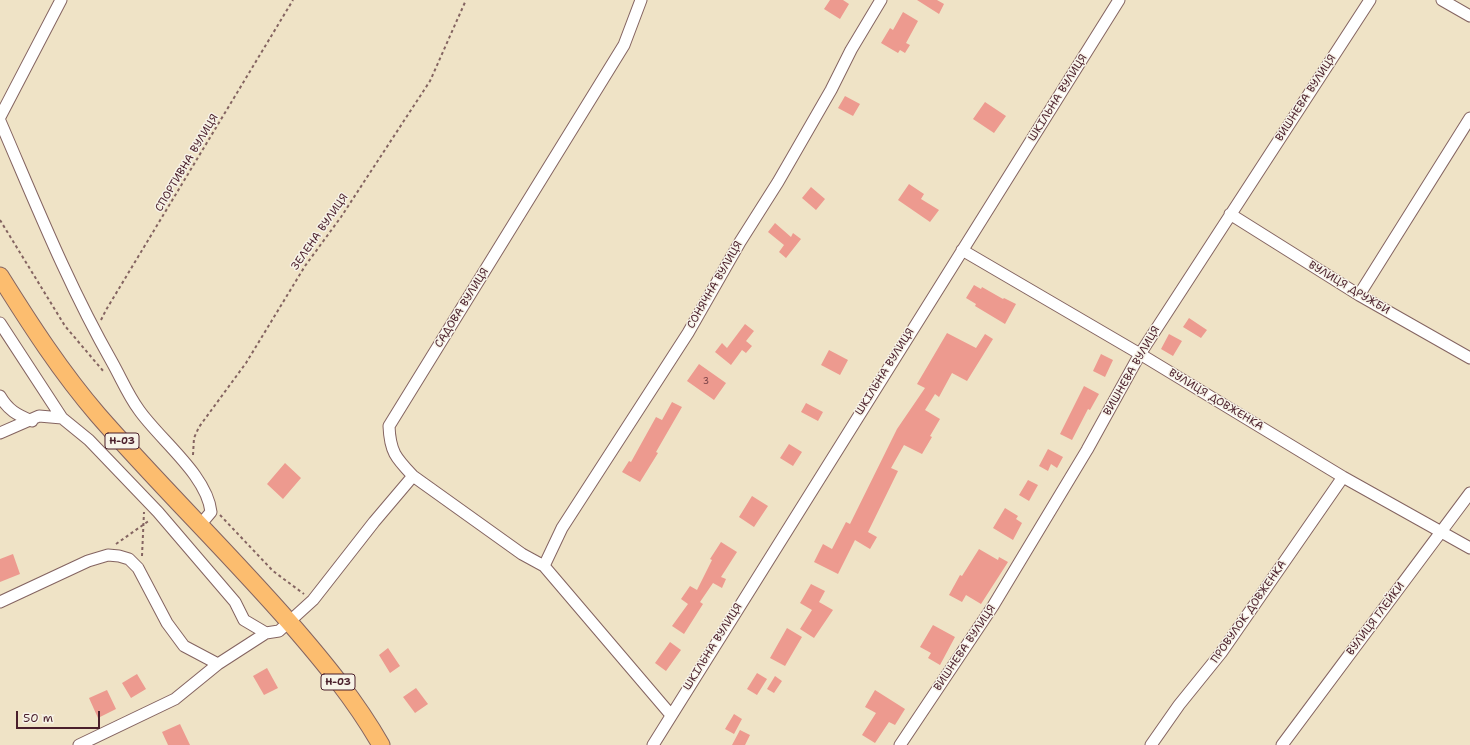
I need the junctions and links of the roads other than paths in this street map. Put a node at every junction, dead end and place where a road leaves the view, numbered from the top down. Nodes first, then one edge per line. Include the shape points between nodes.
1 (61, 0) edge
2 (641, 0) edge
3 (881, 0) edge
4 (1119, 0) edge
5 (1370, 0) edge
6 (1442, 0) edge
7 (1470, 16) edge
8 (0, 116) edge
9 (1470, 118) edge
10 (0, 120) edge
11 (1230, 214) junction
12 (962, 250) junction
13 (0, 276) edge
14 (1359, 295) junction
15 (0, 323) edge
16 (1140, 354) junction
17 (1470, 358) edge
18 (0, 396) edge
19 (62, 418) junction
20 (31, 420) junction
21 (0, 432) edge
22 (413, 476) junction
23 (1343, 477) junction
24 (1470, 493) edge
25 (200, 525) junction
26 (1441, 532) junction
27 (1470, 548) edge
28 (544, 566) junction
29 (0, 602) edge
30 (290, 623) junction
31 (266, 633) junction
32 (218, 664) junction
33 (671, 715) junction
34 (83, 744) edge
35 (381, 745) edge
36 (653, 745) edge
37 (900, 745) edge
38 (1151, 745) edge
39 (1282, 745) edge

1 - 8 street
2 - 22 street, САДОВА ВУЛИЦЯ via 624,45 389,426 390,444 399,462
3 - 28 street, СОНЯЧНА ВУЛИЦЯ via 778,182 688,333 562,528
4 - 12 street, ШКІЛЬНА ВУЛИЦЯ
5 - 11 street, ВИШНЕВА ВУЛИЦЯ
6 - 7 street
9 - 14 street
10 - 25 street via 44,224 96,334 139,410 193,472 210,504 211,512
11 - 14 street, ВУЛИЦЯ ДРУЖБИ
11 - 16 street, ВИШНЕВА ВУЛИЦЯ
12 - 16 street, ВУЛИЦЯ ДОВЖЕНКА
12 - 33 street, ШКІЛЬНА ВУЛИЦЯ
13 - 25 main road, Н-03 via 36,335 94,409
14 - 17 street, ВУЛИЦЯ ДРУЖБИ
15 - 19 street
16 - 23 street, ВУЛИЦЯ ДОВЖЕНКА
16 - 37 street, ВИШНЕВА ВУЛИЦЯ via 1087,450 993,606
18 - 20 street via 6,407 18,416
19 - 20 street via 39,416
19 - 31 street via 89,440 159,513 235,602 244,620
20 - 21 street
22 - 28 street, САДОВА ВУЛИЦЯ via 522,554
22 - 30 street via 313,600
23 - 26 street, ВУЛИЦЯ ДОВЖЕНКА
23 - 38 street, ПРОВУЛОК ДОВЖЕНКА via 1221,653
24 - 26 street, ВУЛИЦЯ ГЛЕЙКИ
25 - 30 main road, Н-03
26 - 27 street, ВУЛИЦЯ ДОВЖЕНКА
26 - 39 street, ВУЛИЦЯ ГЛЕЙКИ
28 - 33 street
29 - 32 street via 88,561 108,555 119,556 129,559 138,568 167,623 184,646
30 - 31 street via 279,631
30 - 35 main road, Н-03 via 352,699
31 - 32 street
32 - 34 street via 174,699
33 - 36 street, ШКІЛЬНА ВУЛИЦЯ

